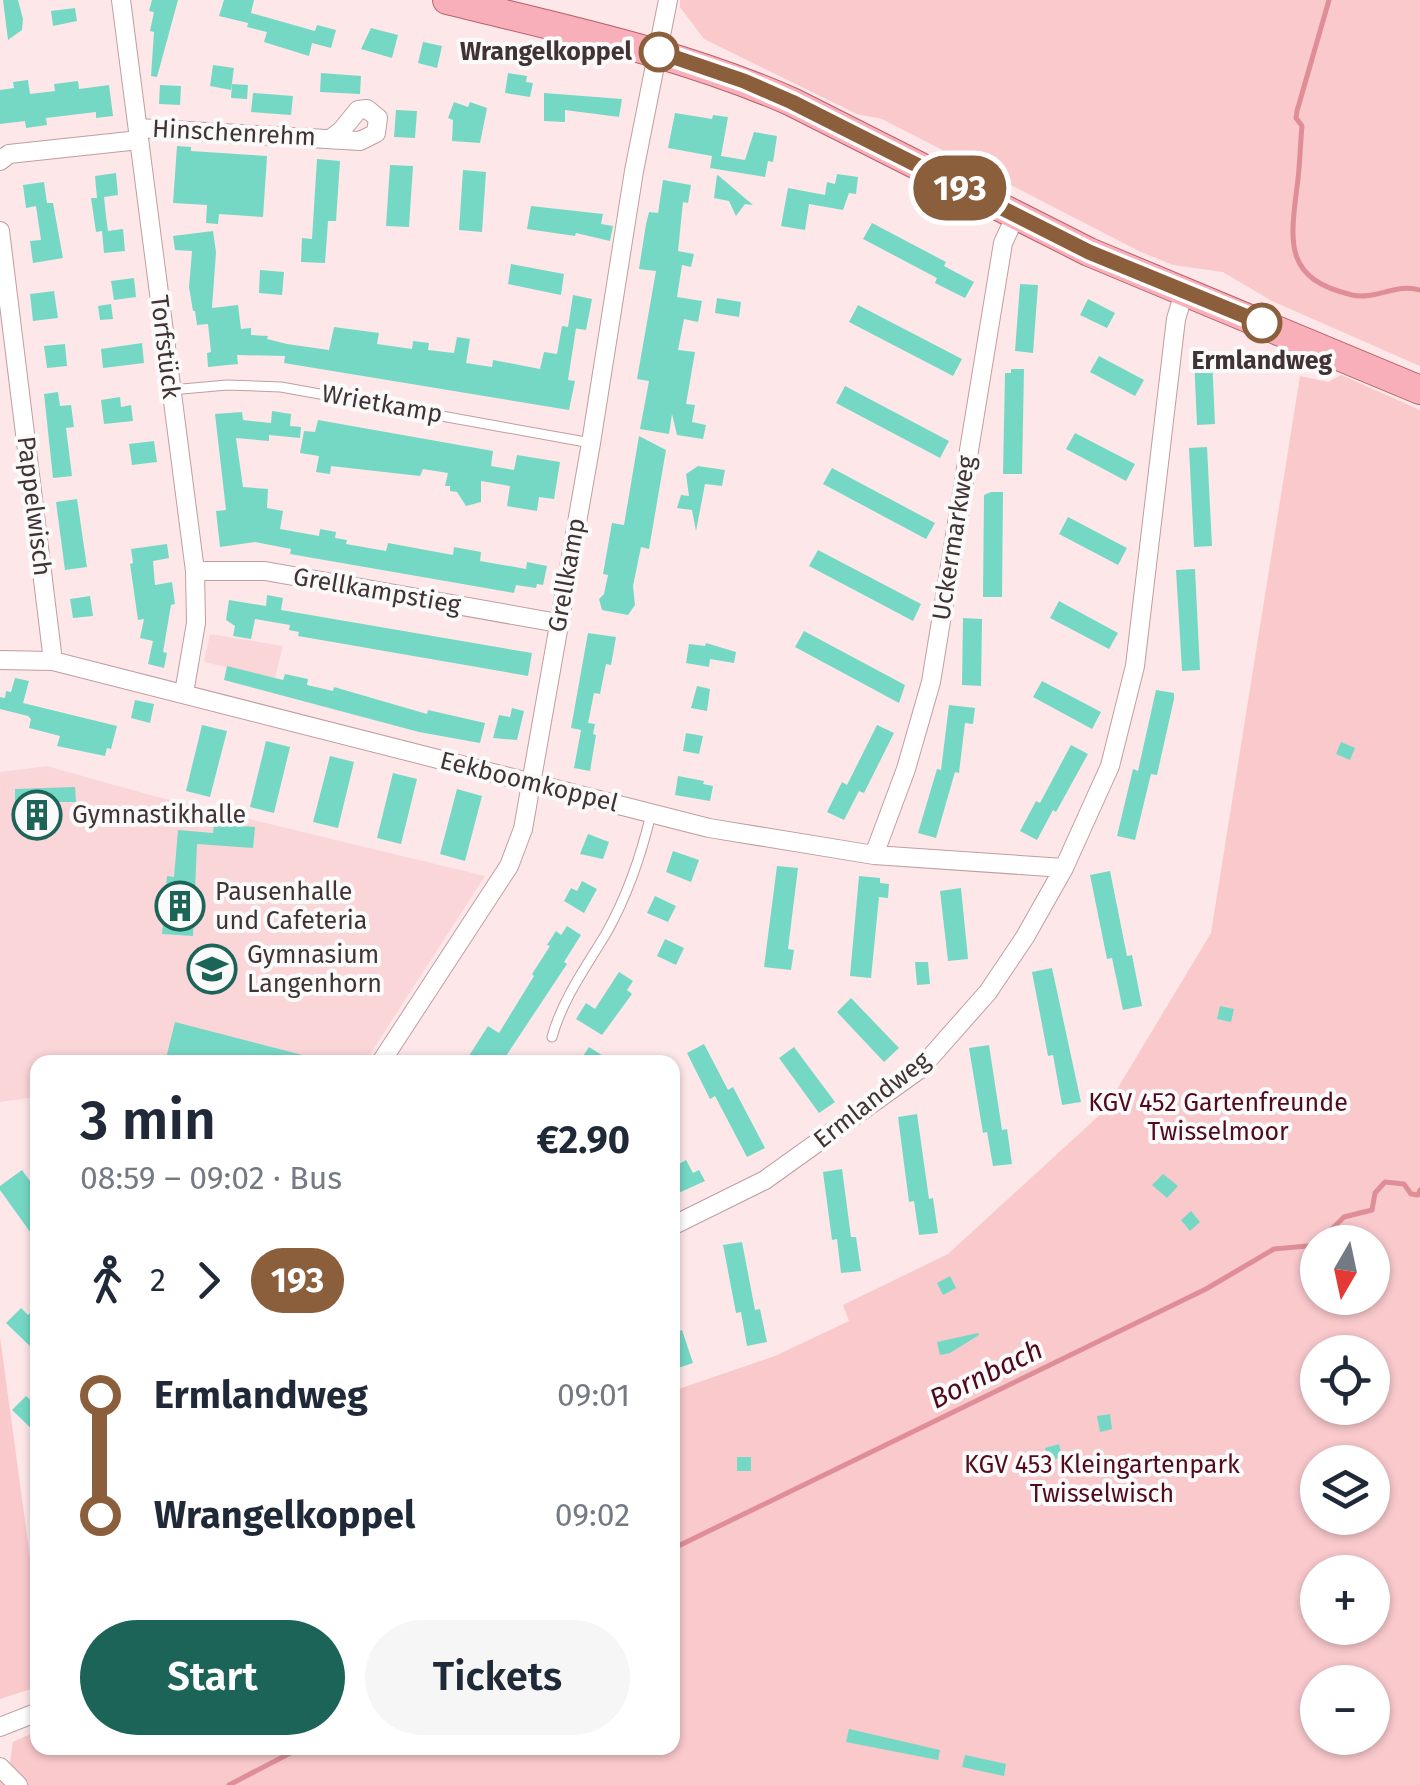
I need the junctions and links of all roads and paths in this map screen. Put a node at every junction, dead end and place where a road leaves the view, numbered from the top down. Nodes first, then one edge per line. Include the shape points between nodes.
1 (122, 0) edge
2 (446, 0) edge
3 (668, 0) edge
4 (659, 52) junction
5 (139, 134) junction
6 (330, 139) dead end
7 (0, 161) edge
8 (1015, 217) junction
9 (0, 231) edge
10 (1184, 292) junction
11 (171, 390) junction
12 (1420, 390) edge
13 (591, 443) junction
14 (196, 572) junction
15 (558, 624) junction
16 (0, 660) edge
17 (53, 661) junction
18 (184, 693) junction
19 (533, 784) junction
20 (651, 814) junction
21 (874, 855) junction
22 (1064, 868) junction
23 (552, 1037) dead end
24 (386, 1055) edge
25 (680, 1222) edge
26 (30, 1715) edge
27 (6, 1724) edge
28 (0, 1767) edge
29 (18, 1785) edge

1 - 5 street, Torfstück
2 - 4 main road
3 - 4 street
4 - 8 main road via 792,102
4 - 13 street, Grellkamp
5 - 6 street, Hinschenrehm
5 - 7 street via 9,154
5 - 11 street, Torfstück
8 - 10 main road
8 - 21 street, Uckermarkweg via 1003,243 931,682
9 - 17 street, Pappelwisch
10 - 12 main road
10 - 22 street, Ermlandweg via 1135,666 1110,766
11 - 13 lane, Wrietkamp via 281,387
11 - 14 street, Torfstück
13 - 15 street, Grellkamp
14 - 15 street, Grellkampstieg via 265,572
14 - 18 street, Torfstück via 196,623
15 - 19 street, Grellkamp
16 - 17 street, Eekboomkoppel
17 - 18 street, Eekboomkoppel
18 - 19 street, Eekboomkoppel
19 - 20 street, Eekboomkoppel
19 - 24 street, Grellkamp via 509,866
20 - 21 street, Eekboomkoppel
20 - 23 lane via 624,898 560,1009
21 - 22 street, Eekboomkoppel
22 - 25 street, Ermlandweg via 988,992 920,1069 765,1180
26 - 27 street
28 - 29 street

